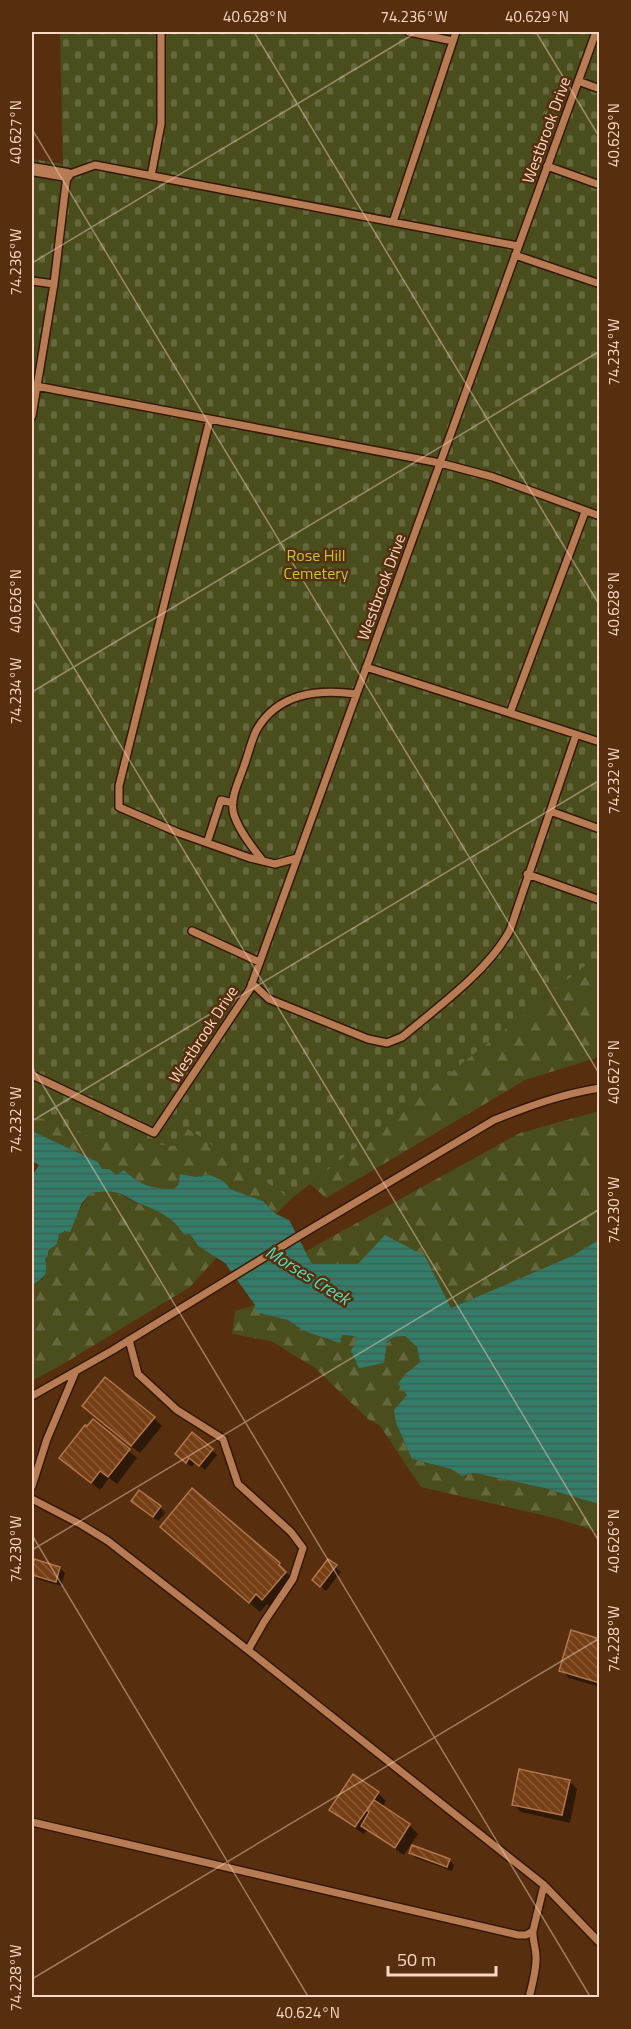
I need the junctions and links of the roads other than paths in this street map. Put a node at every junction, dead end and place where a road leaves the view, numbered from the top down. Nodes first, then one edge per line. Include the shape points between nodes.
1 (161, 32) edge
2 (409, 32) edge
3 (456, 32) edge
4 (596, 32) edge
5 (453, 41) junction
6 (578, 81) junction
7 (600, 88) edge
8 (547, 166) junction
9 (32, 169) edge
10 (67, 175) junction
11 (151, 176) junction
12 (600, 185) edge
13 (393, 222) junction
14 (518, 246) junction
15 (515, 255) junction
16 (32, 281) edge
17 (54, 284) junction
18 (600, 284) edge
19 (36, 386) junction
20 (32, 416) edge
21 (210, 419) junction
22 (440, 463) junction
23 (585, 512) junction
24 (600, 516) edge
25 (366, 667) junction
26 (356, 694) junction
27 (510, 713) junction
28 (576, 735) junction
29 (600, 742) edge
30 (233, 803) junction
31 (550, 811) junction
32 (600, 829) edge
33 (207, 843) junction
34 (297, 858) junction
35 (263, 861) junction
36 (527, 874) junction
37 (600, 900) edge
38 (192, 931) dead end
39 (259, 962) junction
40 (252, 983) junction
41 (32, 1075) edge
42 (600, 1088) edge
43 (129, 1340) junction
44 (75, 1373) junction
45 (32, 1396) edge
46 (32, 1486) edge
47 (32, 1498) edge
48 (248, 1650) junction
49 (32, 1822) edge
50 (544, 1885) junction
51 (533, 1931) junction
52 (600, 1943) edge
53 (529, 1998) edge

1 - 11 lane via 161,124
2 - 5 lane
3 - 5 lane
4 - 6 lane, Westbrook Drive
5 - 13 lane
6 - 7 lane
6 - 8 lane, Westbrook Drive
8 - 12 lane
8 - 14 lane, Westbrook Drive
9 - 10 street
10 - 11 lane via 94,165
10 - 17 lane
11 - 13 lane
13 - 14 lane
14 - 15 lane, Westbrook Drive
15 - 18 lane
15 - 22 lane, Westbrook Drive
16 - 17 lane
17 - 19 lane
19 - 20 lane
19 - 21 lane
21 - 22 lane
21 - 33 lane via 119,786 119,807
22 - 23 lane via 493,477
22 - 25 lane, Westbrook Drive
23 - 24 lane
23 - 27 lane
25 - 26 lane, Westbrook Drive
25 - 27 lane
26 - 30 lane via 314,693 287,700 267,716 255,733
26 - 34 lane, Westbrook Drive
27 - 28 lane
28 - 29 lane
28 - 31 lane
30 - 33 lane via 221,800
30 - 35 lane via 233,813 246,840
31 - 32 lane
31 - 36 lane
33 - 35 lane
34 - 35 lane via 275,864
34 - 39 lane, Westbrook Drive
36 - 37 lane
36 - 40 lane via 510,930 489,961 395,1041 368,1039 269,999
38 - 39 lane
39 - 40 lane, Westbrook Drive
40 - 41 lane, Westbrook Drive via 154,1132
42 - 43 lane via 561,1096 494,1120
43 - 44 lane
43 - 48 lane via 138,1374 177,1410 223,1439 238,1484 303,1548 293,1579
44 - 45 lane
44 - 46 lane
47 - 48 lane via 108,1541
48 - 50 lane
49 - 51 lane via 518,1935
50 - 51 lane
50 - 52 lane
51 - 53 lane via 537,1962

